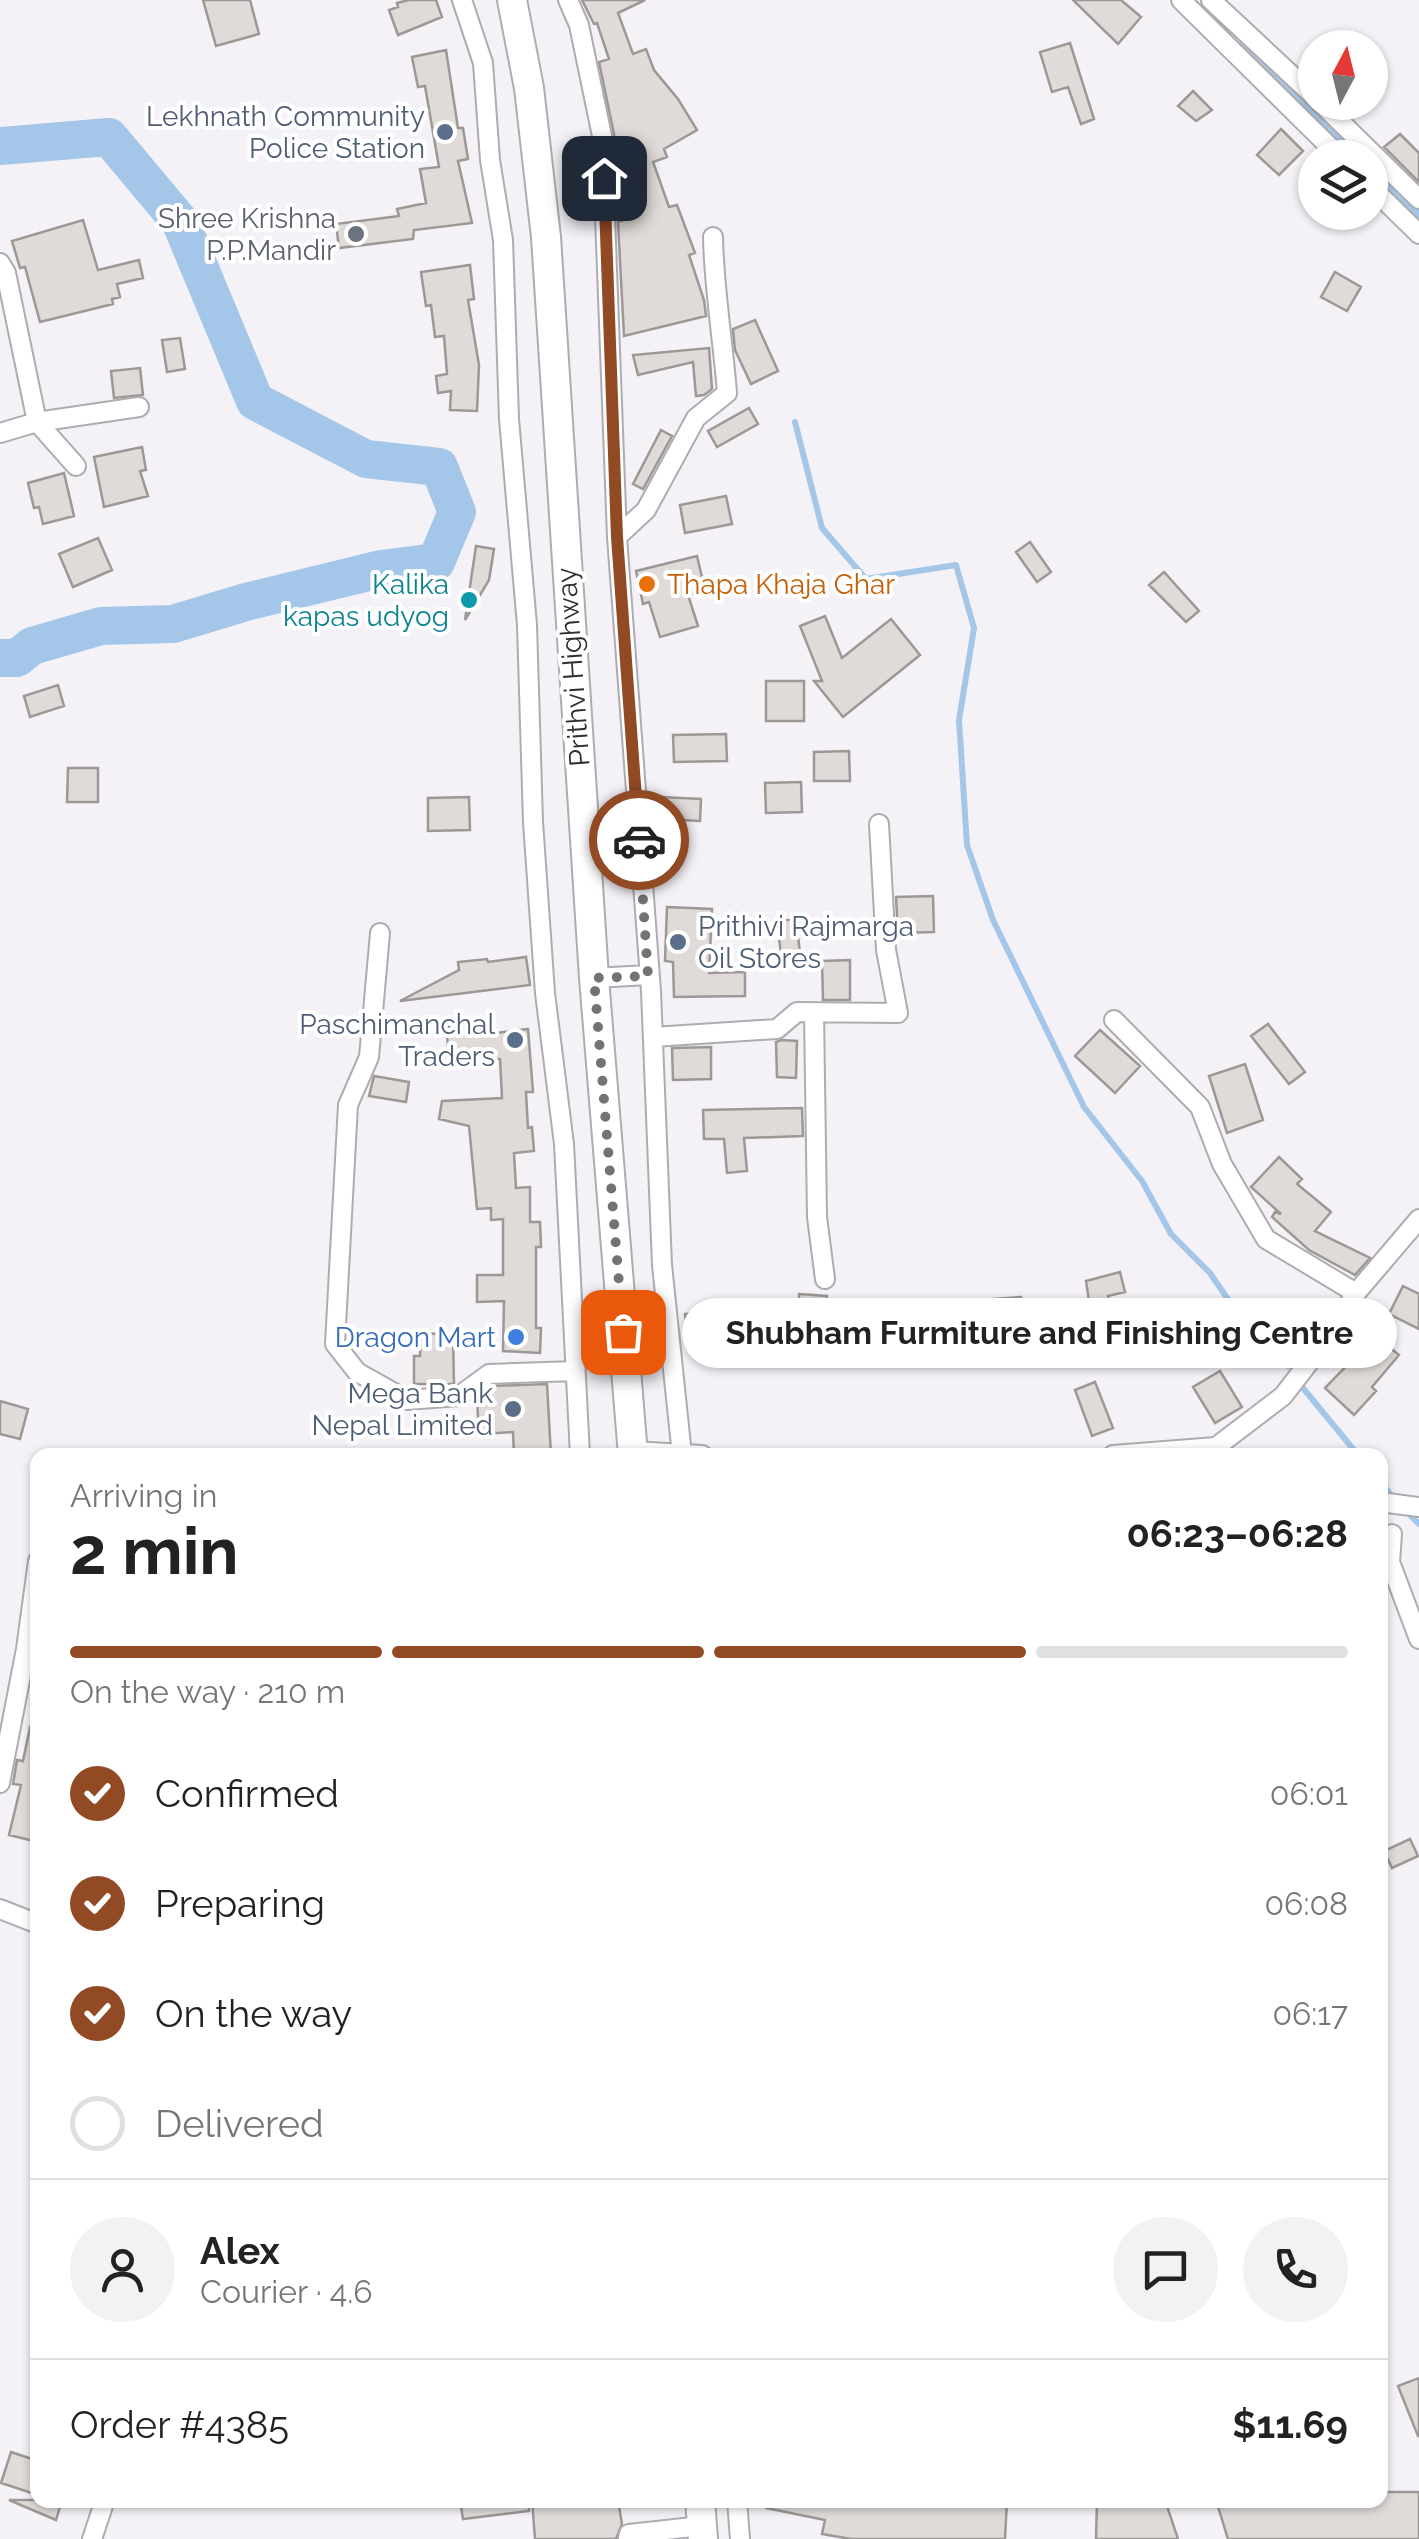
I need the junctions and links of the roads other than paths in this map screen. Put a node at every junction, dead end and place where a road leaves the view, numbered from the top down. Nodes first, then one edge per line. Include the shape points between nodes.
1 (462, 0) edge
2 (512, 0) edge
3 (568, 0) edge
4 (1181, 0) edge
5 (1210, 0) edge
6 (1298, 81) edge
7 (1338, 120) edge
8 (1323, 140) edge
9 (1419, 199) edge
10 (1388, 204) edge
11 (1419, 234) edge
12 (713, 237) dead end
13 (0, 263) edge
14 (139, 407) dead end
15 (37, 422) junction
16 (0, 433) edge
17 (76, 466) dead end
18 (617, 537) junction
19 (879, 824) dead end
20 (380, 933) dead end
21 (648, 976) junction
22 (594, 978) junction
23 (814, 1012) junction
24 (1114, 1020) dead end
25 (653, 1037) junction
26 (1419, 1219) edge
27 (825, 1279) dead end
28 (1356, 1293) junction
29 (575, 1371) junction
30 (580, 1448) edge
31 (633, 1448) edge
32 (681, 1448) edge
33 (1223, 1448) edge
34 (1388, 1503) edge
35 (1419, 1507) edge
36 (1392, 1534) dead end
37 (30, 1619) edge
38 (1419, 1639) edge
39 (0, 1783) edge
40 (0, 1908) edge
41 (30, 1921) edge
42 (102, 2508) edge
43 (738, 2508) edge
44 (701, 2522) edge
45 (92, 2539) edge
46 (628, 2539) edge
47 (740, 2539) edge

1 - 29 street via 483,64 503,240 532,822 564,1144
2 - 22 highway, Prithvi Highway via 546,238
3 - 18 street via 602,136
4 - 8 street
5 - 6 street
7 - 9 street
10 - 11 street
12 - 18 street via 727,393 696,418 646,510
13 - 15 street
14 - 15 street
15 - 16 street
15 - 17 street
18 - 21 street
19 - 23 street via 886,950 898,1013
20 - 29 street via 369,1057 348,1105 335,1344 357,1372 407,1400 459,1396 489,1374
21 - 22 street
21 - 25 street
22 - 31 highway, Prithvi Highway
23 - 25 street via 797,1012 777,1028
23 - 27 street via 817,1217
24 - 28 street via 1200,1106 1222,1164 1266,1239
25 - 32 street via 662,1266
26 - 28 street
28 - 33 street via 1283,1396
29 - 30 street
34 - 35 street
36 - 38 street via 1390,1562
37 - 39 street
40 - 41 street
42 - 45 street
43 - 47 street
44 - 46 street

